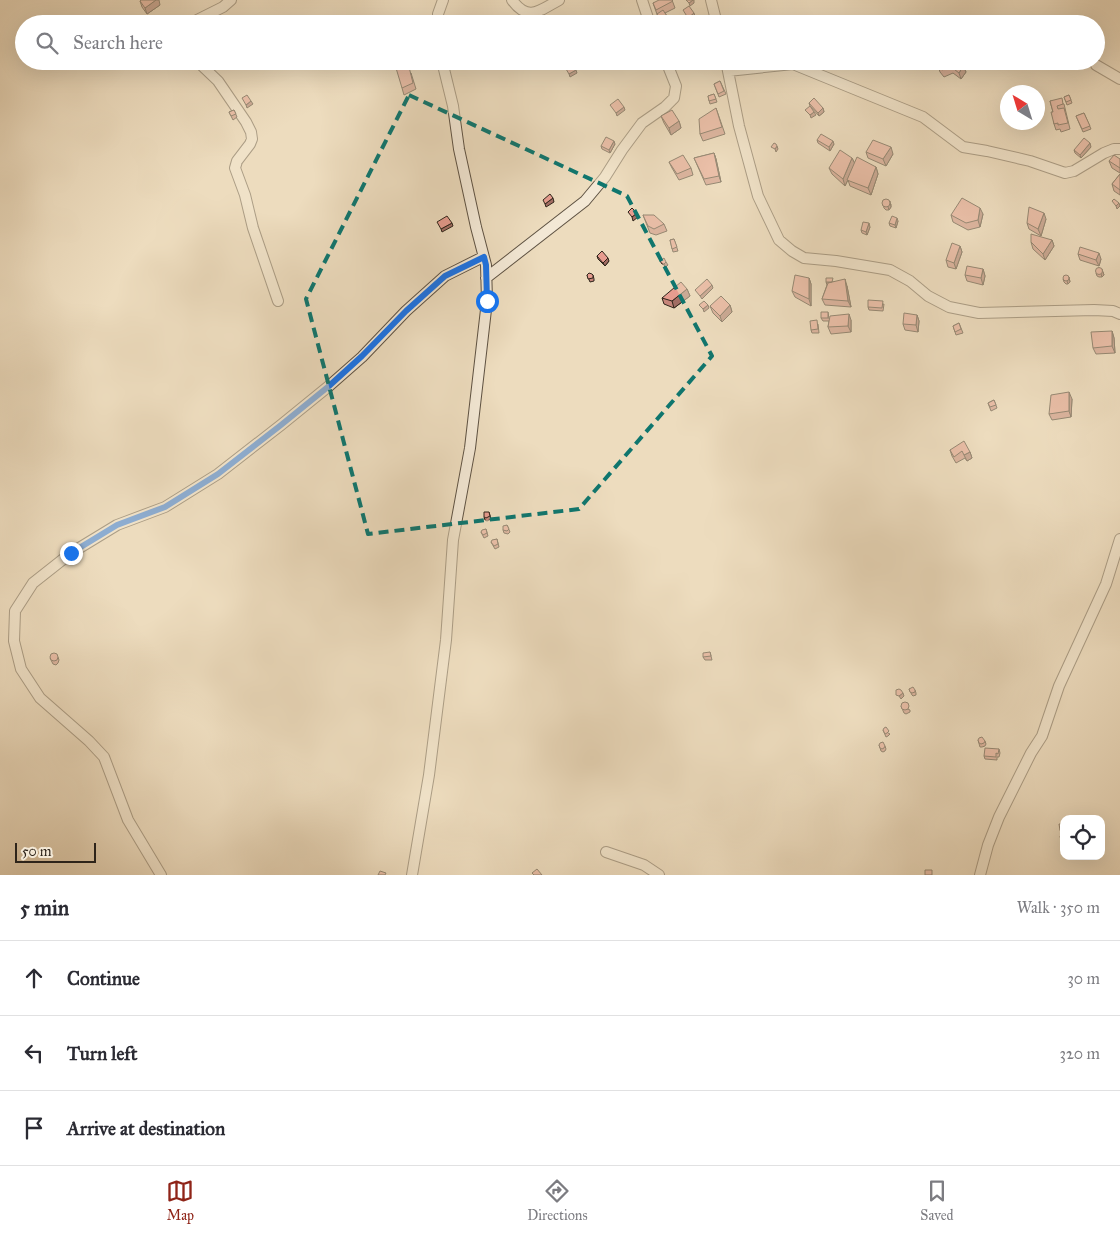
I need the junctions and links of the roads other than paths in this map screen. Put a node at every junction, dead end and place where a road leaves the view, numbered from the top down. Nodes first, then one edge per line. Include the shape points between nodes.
1 (231, 0) edge
2 (443, 0) edge
3 (512, 0) edge
4 (559, 0) edge
5 (642, 0) edge
6 (711, 0) edge
7 (207, 15) edge
8 (438, 15) edge
9 (647, 15) edge
10 (715, 15) edge
11 (206, 70) edge
12 (444, 70) edge
13 (670, 70) edge
14 (728, 70) edge
15 (807, 70) edge
16 (1105, 70) edge
17 (1120, 79) edge
18 (1120, 149) edge
19 (484, 257) junction
20 (486, 278) junction
21 (278, 301) dead end
22 (1120, 314) edge
23 (1120, 539) edge
24 (606, 852) dead end
25 (161, 875) edge
26 (412, 875) edge
27 (659, 875) edge
28 (980, 875) edge

1 - 7 street
2 - 8 street
3 - 4 street via 518,9 529,13
5 - 9 street
6 - 10 street
11 - 21 street via 218,81 251,132 250,144 235,168
12 - 19 street
13 - 20 street via 676,86 674,98 642,123 585,201
14 - 22 street via 758,196 779,240 792,251 804,258 890,270 928,296 962,310 980,313 1094,310
15 - 18 street via 923,118 963,147 1030,161 1065,173 1104,153
16 - 17 street
19 - 20 street
19 - 25 street via 445,276 329,386 218,474 165,507 117,525 71,553 33,583 15,611 14,641 22,669 40,698 104,757 128,820
20 - 26 street via 487,301 470,448 453,540 446,640 429,775
23 - 28 street via 1106,584 1059,686 1042,736 999,817
24 - 27 street via 644,865

